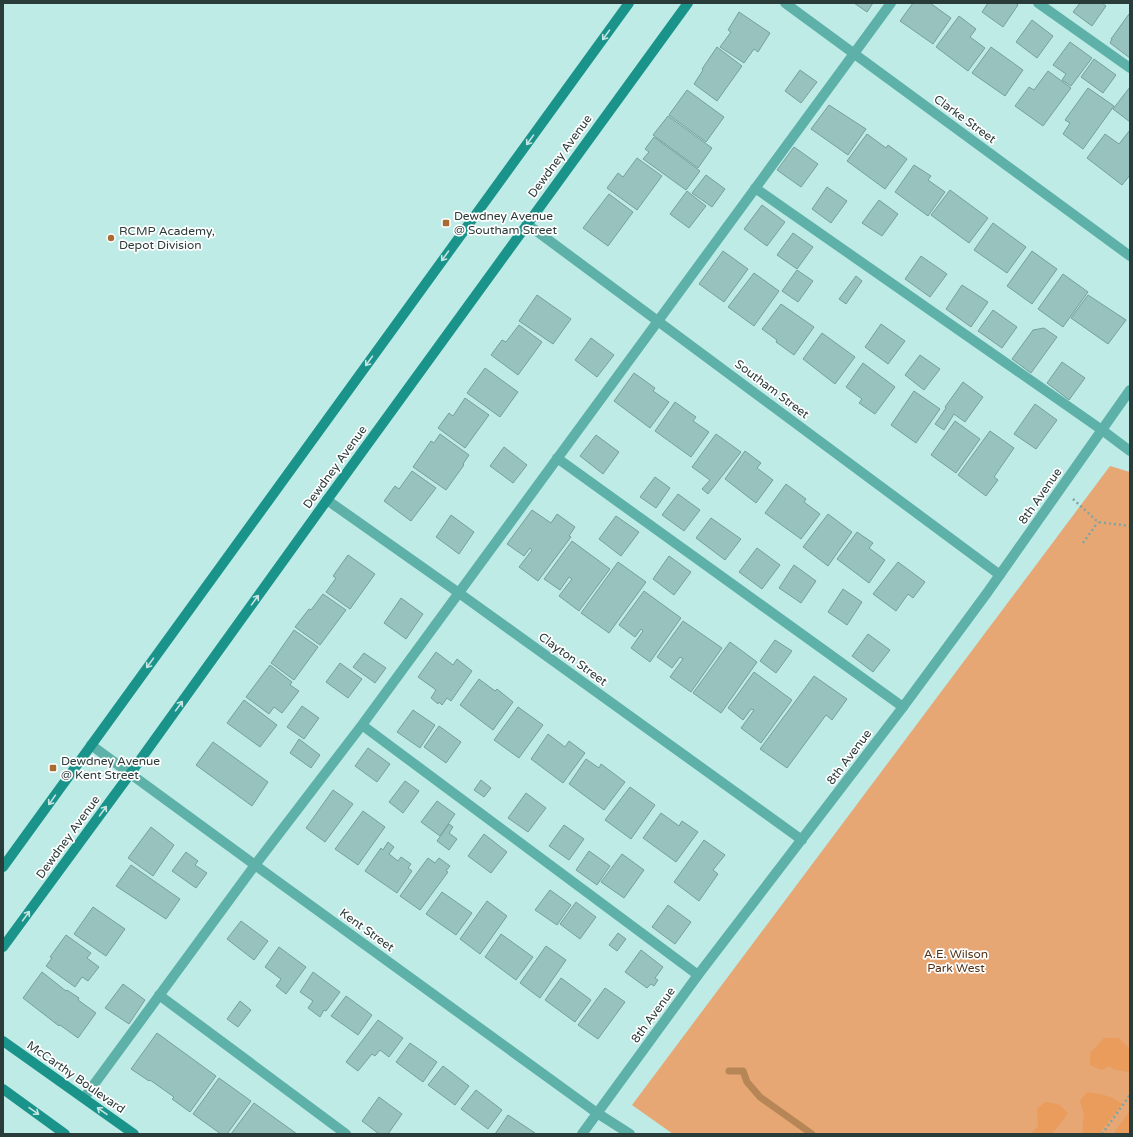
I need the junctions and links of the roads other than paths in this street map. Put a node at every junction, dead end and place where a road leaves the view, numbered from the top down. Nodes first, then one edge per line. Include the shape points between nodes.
1 (629, 3) edge
2 (688, 3) edge
3 (785, 3) edge
4 (891, 3) edge
5 (1038, 3) edge
6 (854, 54) junction
7 (1130, 68) edge
8 (755, 188) junction
9 (527, 224) junction
10 (1130, 256) edge
11 (658, 320) junction
12 (1130, 390) edge
13 (1102, 430) junction
14 (1130, 451) edge
15 (557, 458) junction
16 (327, 500) junction
17 (1000, 575) junction
18 (459, 592) junction
19 (903, 707) junction
20 (362, 725) junction
21 (91, 745) junction
22 (130, 774) junction
23 (802, 840) junction
24 (255, 865) junction
25 (3, 867) edge
26 (3, 947) edge
27 (698, 975) junction
28 (159, 995) junction
29 (3, 1041) edge
30 (3, 1089) edge
31 (84, 1098) junction
32 (597, 1113) junction
33 (65, 1134) edge
34 (134, 1134) edge
35 (346, 1134) edge
36 (582, 1134) edge
37 (630, 1134) edge

1 -> 21 main road
2 - 9 main road, Dewdney Avenue
3 - 6 street, Clarke Street
4 - 6 street
5 - 7 street
6 - 8 street
6 - 10 street, Clarke Street
8 - 11 street
8 - 13 street
9 - 11 street, Southam Street
9 - 16 main road, Dewdney Avenue
11 - 15 street
11 - 17 street, Southam Street
12 - 13 street, 8th Avenue
13 - 14 street
13 - 17 street, 8th Avenue
15 - 18 street
15 - 19 street
16 - 18 street, Clayton Street
22 -> 16 main road, Dewdney Avenue
17 - 19 street, 8th Avenue
18 - 20 street
18 - 23 street, Clayton Street
19 - 23 street, 8th Avenue
20 - 24 street
20 - 27 street
21 - 22 street, Kent Street
21 -> 25 main road
22 - 24 street, Kent Street
26 -> 22 main road, Dewdney Avenue
23 - 27 street, 8th Avenue
24 - 28 street
24 - 32 street, Kent Street
27 - 32 street, 8th Avenue
28 - 31 street
28 - 35 street
29 - 31 main road, McCarthy Boulevard
30 -> 33 main road
34 -> 31 main road, McCarthy Boulevard
32 - 36 street, 8th Avenue
32 - 37 street, Kent Street

